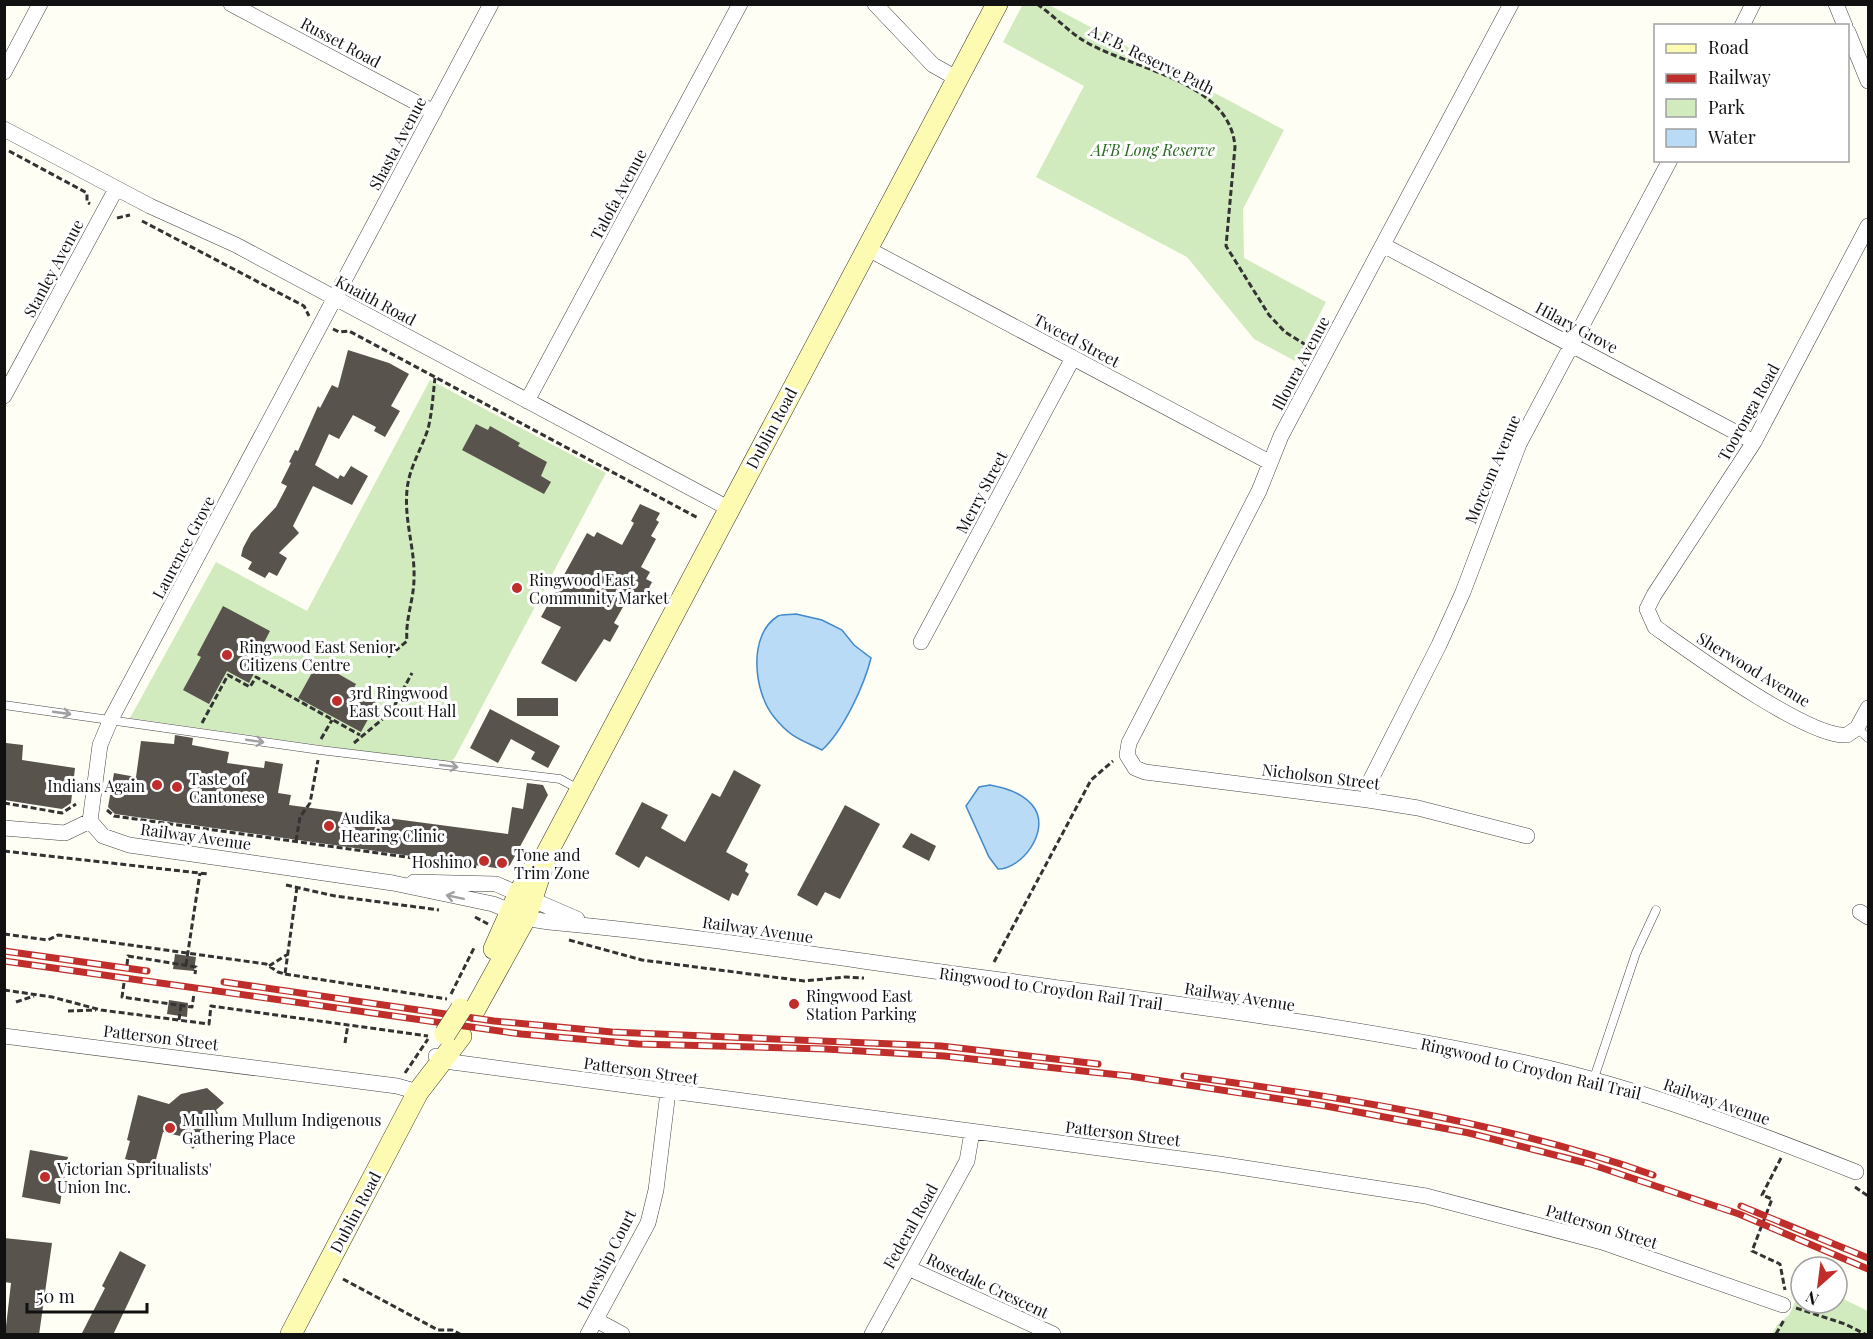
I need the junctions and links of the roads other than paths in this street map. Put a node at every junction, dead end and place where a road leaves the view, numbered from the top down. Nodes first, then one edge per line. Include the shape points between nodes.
1 (40, 4) edge
2 (231, 4) edge
3 (491, 4) edge
4 (740, 4) edge
5 (874, 4) edge
6 (997, 4) edge
7 (1510, 4) edge
8 (1753, 4) edge
9 (1836, 4) edge
10 (1743, 24) edge
11 (1844, 24) edge
12 (1849, 34) edge
13 (4, 72) edge
14 (958, 79) junction
15 (1869, 81) edge
16 (434, 112) junction
17 (4, 129) edge
18 (1669, 162) edge
19 (116, 189) junction
20 (1869, 226) edge
21 (1383, 245) junction
22 (868, 249) junction
23 (335, 299) junction
24 (1572, 345) junction
25 (1072, 358) junction
26 (4, 396) edge
27 (527, 401) junction
28 (1754, 442) junction
29 (1269, 462) junction
30 (728, 508) junction
31 (1647, 609) joint
32 (921, 642) dead end
33 (4, 705) edge
34 (1869, 708) edge
35 (111, 719) junction
36 (1863, 733) edge
37 (1129, 743) joint
38 (580, 790) junction
39 (1368, 800) junction
40 (90, 821) junction
41 (4, 828) edge
42 (1527, 836) dead end
43 (522, 905) junction
44 (1656, 910) dead end
45 (457, 1007) junction
46 (4, 1036) edge
47 (441, 1042) junction
48 (1593, 1081) junction
49 (419, 1091) junction
50 (668, 1092) junction
51 (972, 1132) junction
52 (1852, 1178) road end
53 (908, 1268) junction
54 (1783, 1305) road end
55 (596, 1320) junction
56 (291, 1335) edge
57 (588, 1335) edge
58 (622, 1335) edge
59 (872, 1335) edge
60 (1053, 1335) edge

1 - 13 street
2 - 16 street, Russet Road
3 - 16 street, Shasta Avenue
4 - 27 street, Talofa Avenue
5 - 14 street via 933,65
6 - 14 main road, Dublin Road
7 - 21 street, Illoura Avenue
8 - 10 street
9 - 11 street
12 - 15 street
14 - 22 main road, Dublin Road
16 - 23 street, Shasta Avenue
17 - 19 street, Knaith Road
18 - 24 street, Morcom Avenue
19 - 23 street, Knaith Road via 236,245
19 - 26 street, Stanley Avenue
20 - 28 street, Tooronga Road
21 - 24 street, Hilary Grove
21 - 29 street, Illoura Avenue
22 - 25 street, Tweed Street
22 - 30 main road, Dublin Road
23 - 27 street, Knaith Road
23 - 35 street, Laurence Grove
24 - 28 street, Hilary Grove
24 - 39 street, Morcom Avenue via 1519,444 1463,592 1369,783
25 - 29 street, Tweed Street
25 - 32 street, Merry Street
27 - 30 street, Knaith Road
28 - 31 street, Tooronga Road
29 - 37 street, Illoura Avenue via 1258,491
30 - 38 main road, Dublin Road
31 - 36 street, Sherwood Avenue via 1655,627 1770,704 1834,735
33 -> 35 lane
34 - 36 street
35 -> 38 lane via 320,750 560,779
35 - 40 street, Laurence Grove via 100,745
37 - 39 street, Nicholson Street via 1130,763 1145,772
38 - 43 main road, Dublin Road
39 - 42 street, Nicholson Street via 1418,808
40 - 41 street via 65,833
40 - 43 street, Railway Avenue via 103,836 129,845 393,883 496,884
43 - 45 main road, Dublin Road
43 - 45 main road, Dublin Road via 491,930
43 - 48 street, Railway Avenue via 603,927 1419,1041
44 - 48 lane via 1636,953
45 - 47 main road, Dublin Road, bridge
46 - 49 street, Patterson Street
47 - 49 main road, Dublin Road
47 - 50 street, Patterson Street
48 - 52 street, Railway Avenue via 1718,1119
49 - 56 main road, Dublin Road
50 - 51 street, Patterson Street
50 - 55 street, Howship Court via 648,1223
51 - 53 street, Federal Road via 967,1161
51 - 54 street, Patterson Street via 1426,1196 1602,1242
53 - 59 street, Federal Road
53 - 60 street, Rosedale Crescent
55 - 57 street, Howship Court
55 - 58 street

